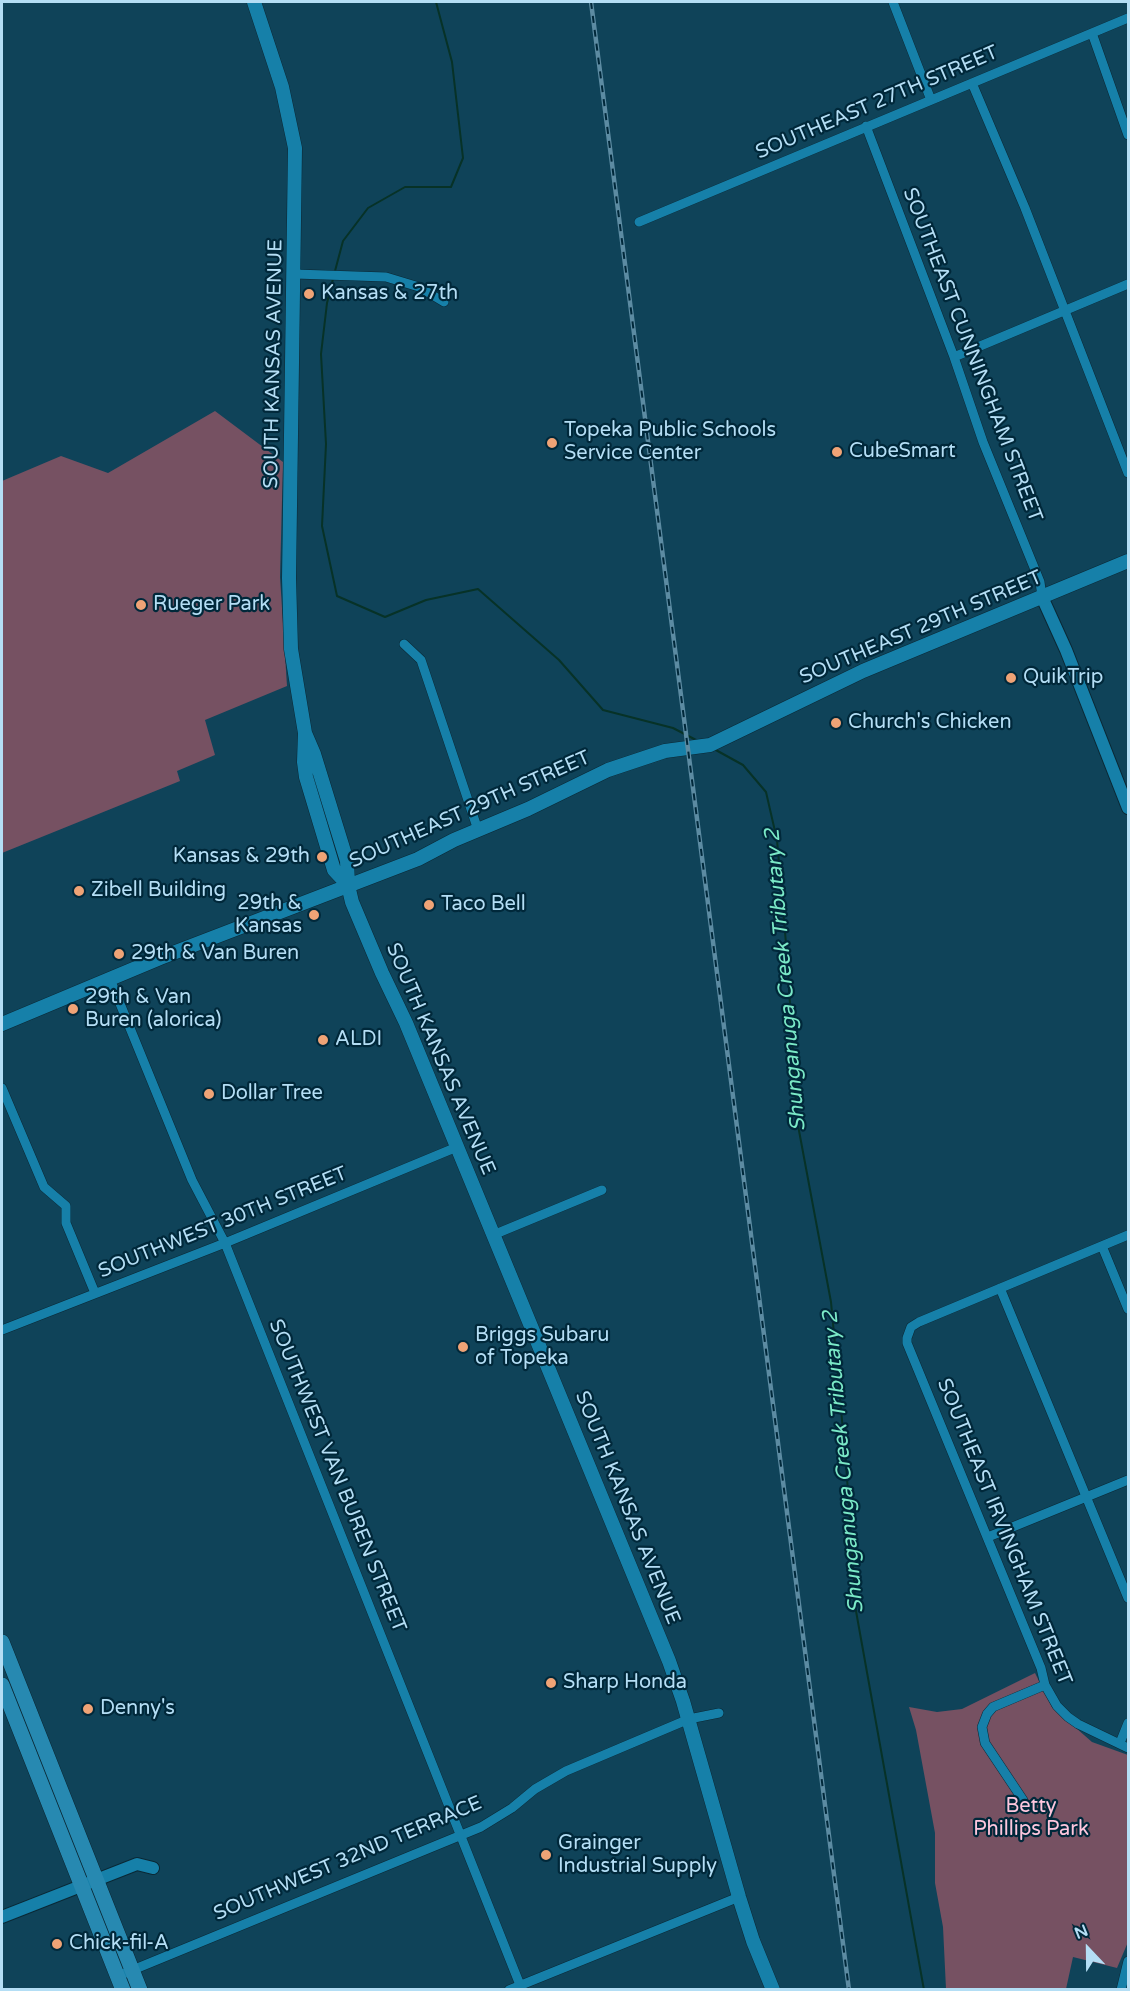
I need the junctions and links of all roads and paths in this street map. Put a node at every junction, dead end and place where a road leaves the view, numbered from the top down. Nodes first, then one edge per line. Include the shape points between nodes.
1 (254, 2) edge
2 (893, 2) edge
3 (1128, 18) edge
4 (1092, 33) junction
5 (972, 83) junction
6 (931, 100) junction
7 (866, 126) junction
8 (1128, 135) edge
9 (639, 222) dead end
10 (295, 274) junction
11 (1128, 284) edge
12 (444, 302) dead end
13 (1065, 310) junction
14 (954, 357) junction
15 (1128, 473) edge
16 (1128, 561) edge
17 (1042, 597) junction
18 (404, 644) dead end
19 (1128, 808) edge
20 (478, 830) junction
21 (348, 885) junction
22 (110, 979) junction
23 (2, 1024) edge
24 (2, 1088) edge
25 (457, 1147) junction
26 (602, 1190) dead end
27 (493, 1235) junction
28 (1128, 1235) edge
29 (225, 1243) junction
30 (1102, 1246) junction
31 (1000, 1288) junction
32 (95, 1293) junction
33 (1128, 1309) edge
34 (2, 1330) edge
35 (1128, 1480) edge
36 (1087, 1497) junction
37 (988, 1537) junction
38 (1128, 1598) edge
39 (2, 1641) edge
40 (1045, 1685) junction
41 (20, 1687) junction
42 (3, 1688) edge
43 (719, 1713) dead end
44 (689, 1719) junction
45 (1128, 1724) edge
46 (1124, 1746) edge
47 (40, 1760) junction
48 (1023, 1800) dead end
49 (461, 1835) junction
50 (153, 1868) dead end
51 (88, 1882) junction
52 (740, 1897) junction
53 (2, 1917) edge
54 (1128, 1961) edge
55 (132, 1970) junction
56 (120, 1983) edge
57 (522, 1987) edge
58 (140, 1989) edge
59 (509, 1989) edge
60 (773, 1989) edge
61 (1121, 1989) edge

1 - 10 main road, SOUTH KANSAS AVENUE via 293,132
2 - 6 street
3 - 4 street, SOUTHEAST 27TH STREET
4 - 5 street, SOUTHEAST 27TH STREET
4 - 8 street
5 - 6 street, SOUTHEAST 27TH STREET
5 - 13 street
6 - 7 street, SOUTHEAST 27TH STREET
7 - 9 street, SOUTHEAST 27TH STREET
7 - 14 street, SOUTHEAST CUNNINGHAM STREET
10 - 12 street via 371,275 402,281
10 - 21 main road, SOUTH KANSAS AVENUE via 289,617 305,733 347,861
11 - 13 street
13 - 14 street
13 - 15 street
14 - 17 street, SOUTHEAST CUNNINGHAM STREET via 987,452 1040,582
16 - 17 main road, SOUTHEAST 29TH STREET
17 - 19 street
17 - 20 main road, SOUTHEAST 29TH STREET via 863,671 710,745 665,751 608,770
18 - 20 street via 421,660
20 - 21 main road, SOUTHEAST 29TH STREET via 417,860
21 - 22 main road, SOUTHEAST 29TH STREET
21 - 25 main road, SOUTH KANSAS AVENUE
22 - 23 main road, SOUTHEAST 29TH STREET
22 - 29 street, SOUTHWEST VAN BUREN STREET via 192,1180
24 - 32 street via 44,1187 66,1206 66,1224
25 - 27 main road, SOUTH KANSAS AVENUE
25 - 29 street, SOUTHWEST 30TH STREET
26 - 27 street
27 - 44 main road, SOUTH KANSAS AVENUE via 669,1661
28 - 30 street
29 - 32 street, SOUTHWEST 30TH STREET
29 - 49 street, SOUTHWEST VAN BUREN STREET
30 - 31 street
30 - 33 street
31 - 36 street
31 - 37 street, SOUTHEAST IRVINGHAM STREET via 919,1322 910,1327 907,1338
32 - 34 street, SOUTHWEST 30TH STREET
35 - 36 street
36 - 37 street
36 - 38 street
37 - 40 street, SOUTHEAST IRVINGHAM STREET
39 - 41 main road
40 - 46 street, SOUTHEAST IRVINGHAM STREET via 1068,1717
40 - 48 street via 993,1707 982,1727 985,1743
41 - 42 main road
41 - 47 main road
42 - 47 main road
43 - 44 street, SOUTHWEST 32ND TERRACE
44 - 49 street, SOUTHWEST 32ND TERRACE via 550,1779 497,1818
44 - 52 main road, SOUTH KANSAS AVENUE
45 - 46 street
47 - 51 main road
49 - 55 street, SOUTHWEST 32ND TERRACE
49 - 57 street, SOUTHWEST VAN BUREN STREET
50 - 51 street via 137,1864
51 - 53 street
51 - 55 main road
51 - 56 main road
52 - 57 street
52 - 60 main road, SOUTH KANSAS AVENUE
54 - 61 street
55 - 56 street, SOUTHWEST 32ND TERRACE
55 - 58 main road
57 - 59 street

